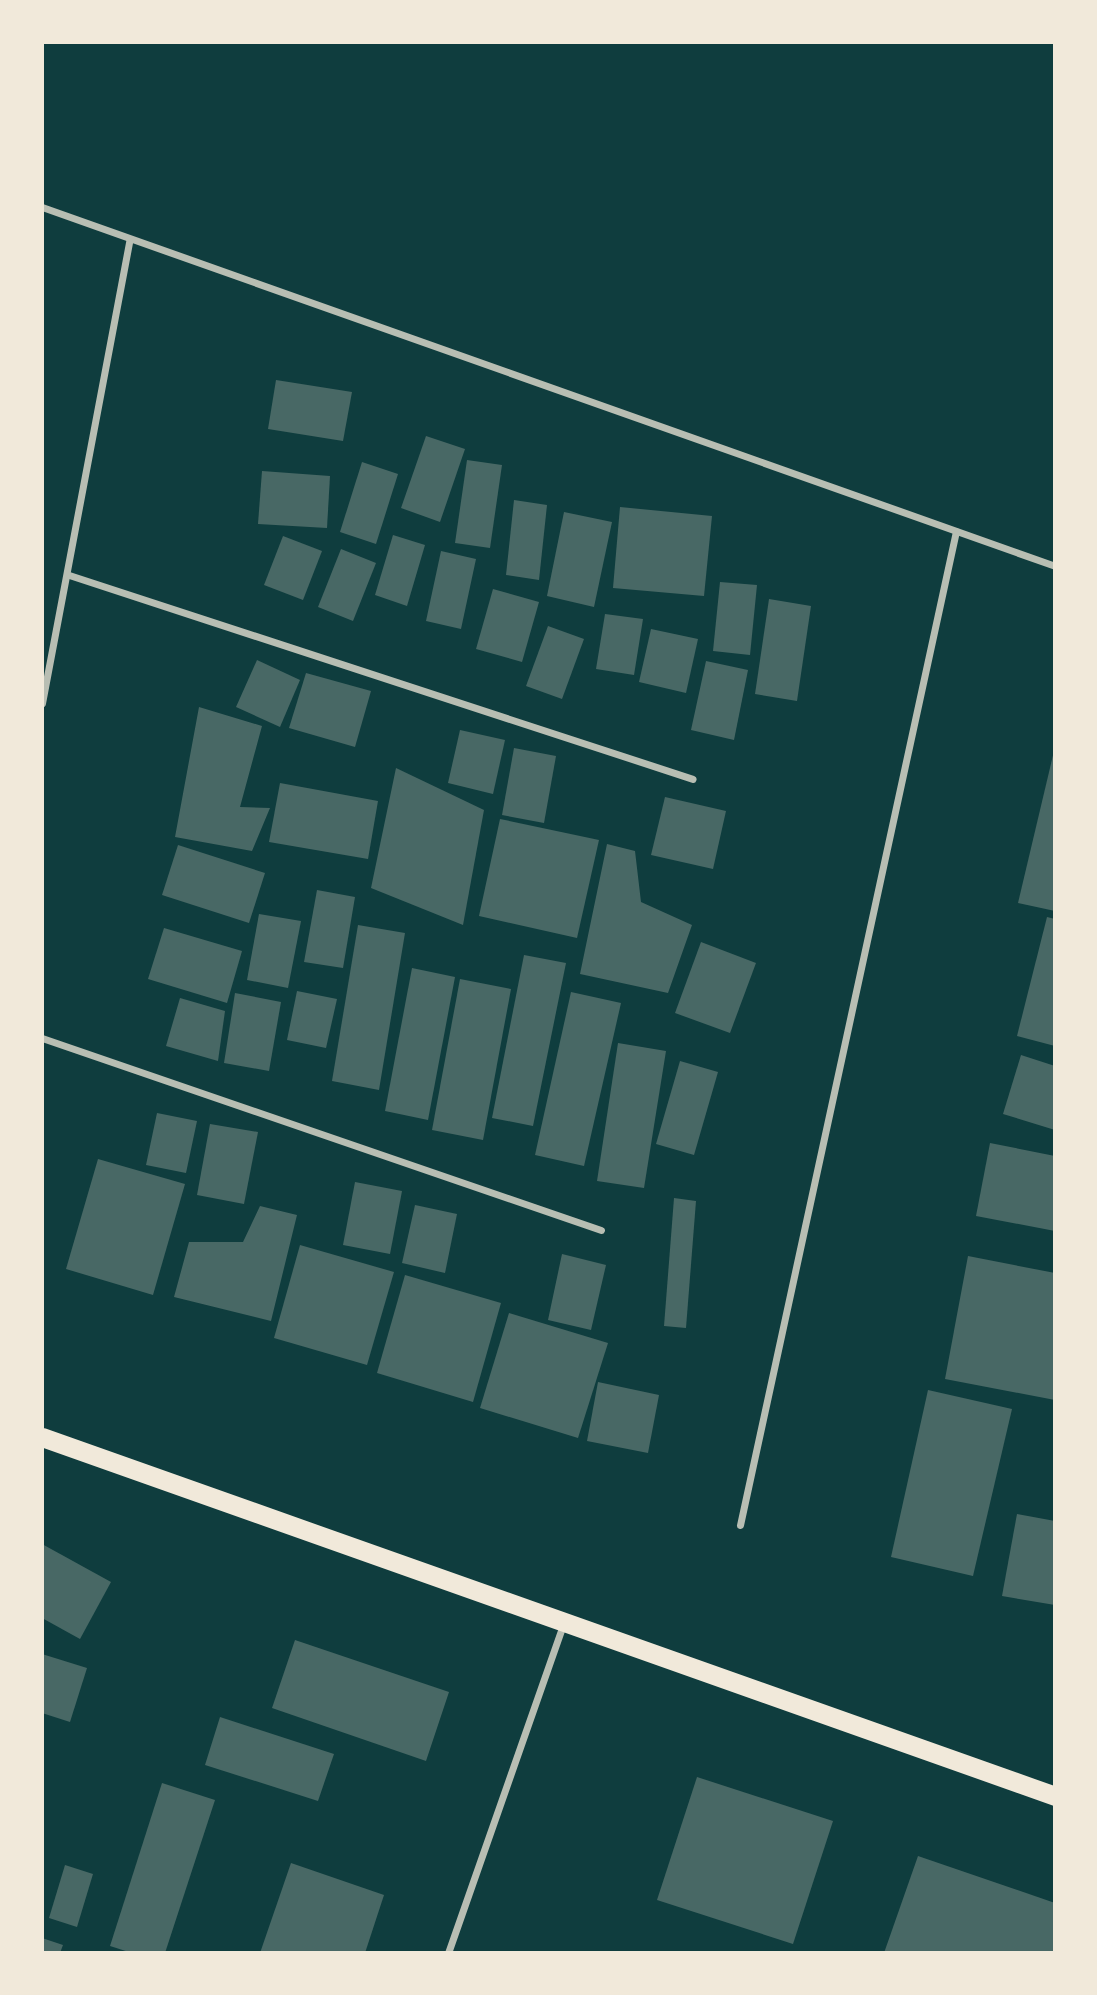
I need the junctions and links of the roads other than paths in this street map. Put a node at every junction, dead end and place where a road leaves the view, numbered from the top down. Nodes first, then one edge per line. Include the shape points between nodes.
1 (42, 207) edge
2 (130, 239) junction
3 (956, 531) junction
4 (1055, 566) edge
5 (69, 575) junction
6 (42, 703) edge
7 (693, 779) dead end
8 (42, 1038) edge
9 (601, 1230) dead end
10 (42, 1437) edge
11 (740, 1525) dead end
12 (565, 1621) junction
13 (1055, 1796) edge
14 (448, 1953) edge

1 - 2 street
2 - 3 street
2 - 5 street
3 - 4 street
3 - 11 street
5 - 6 street
5 - 7 street
8 - 9 street
10 - 12 highway
12 - 13 highway
12 - 14 street

